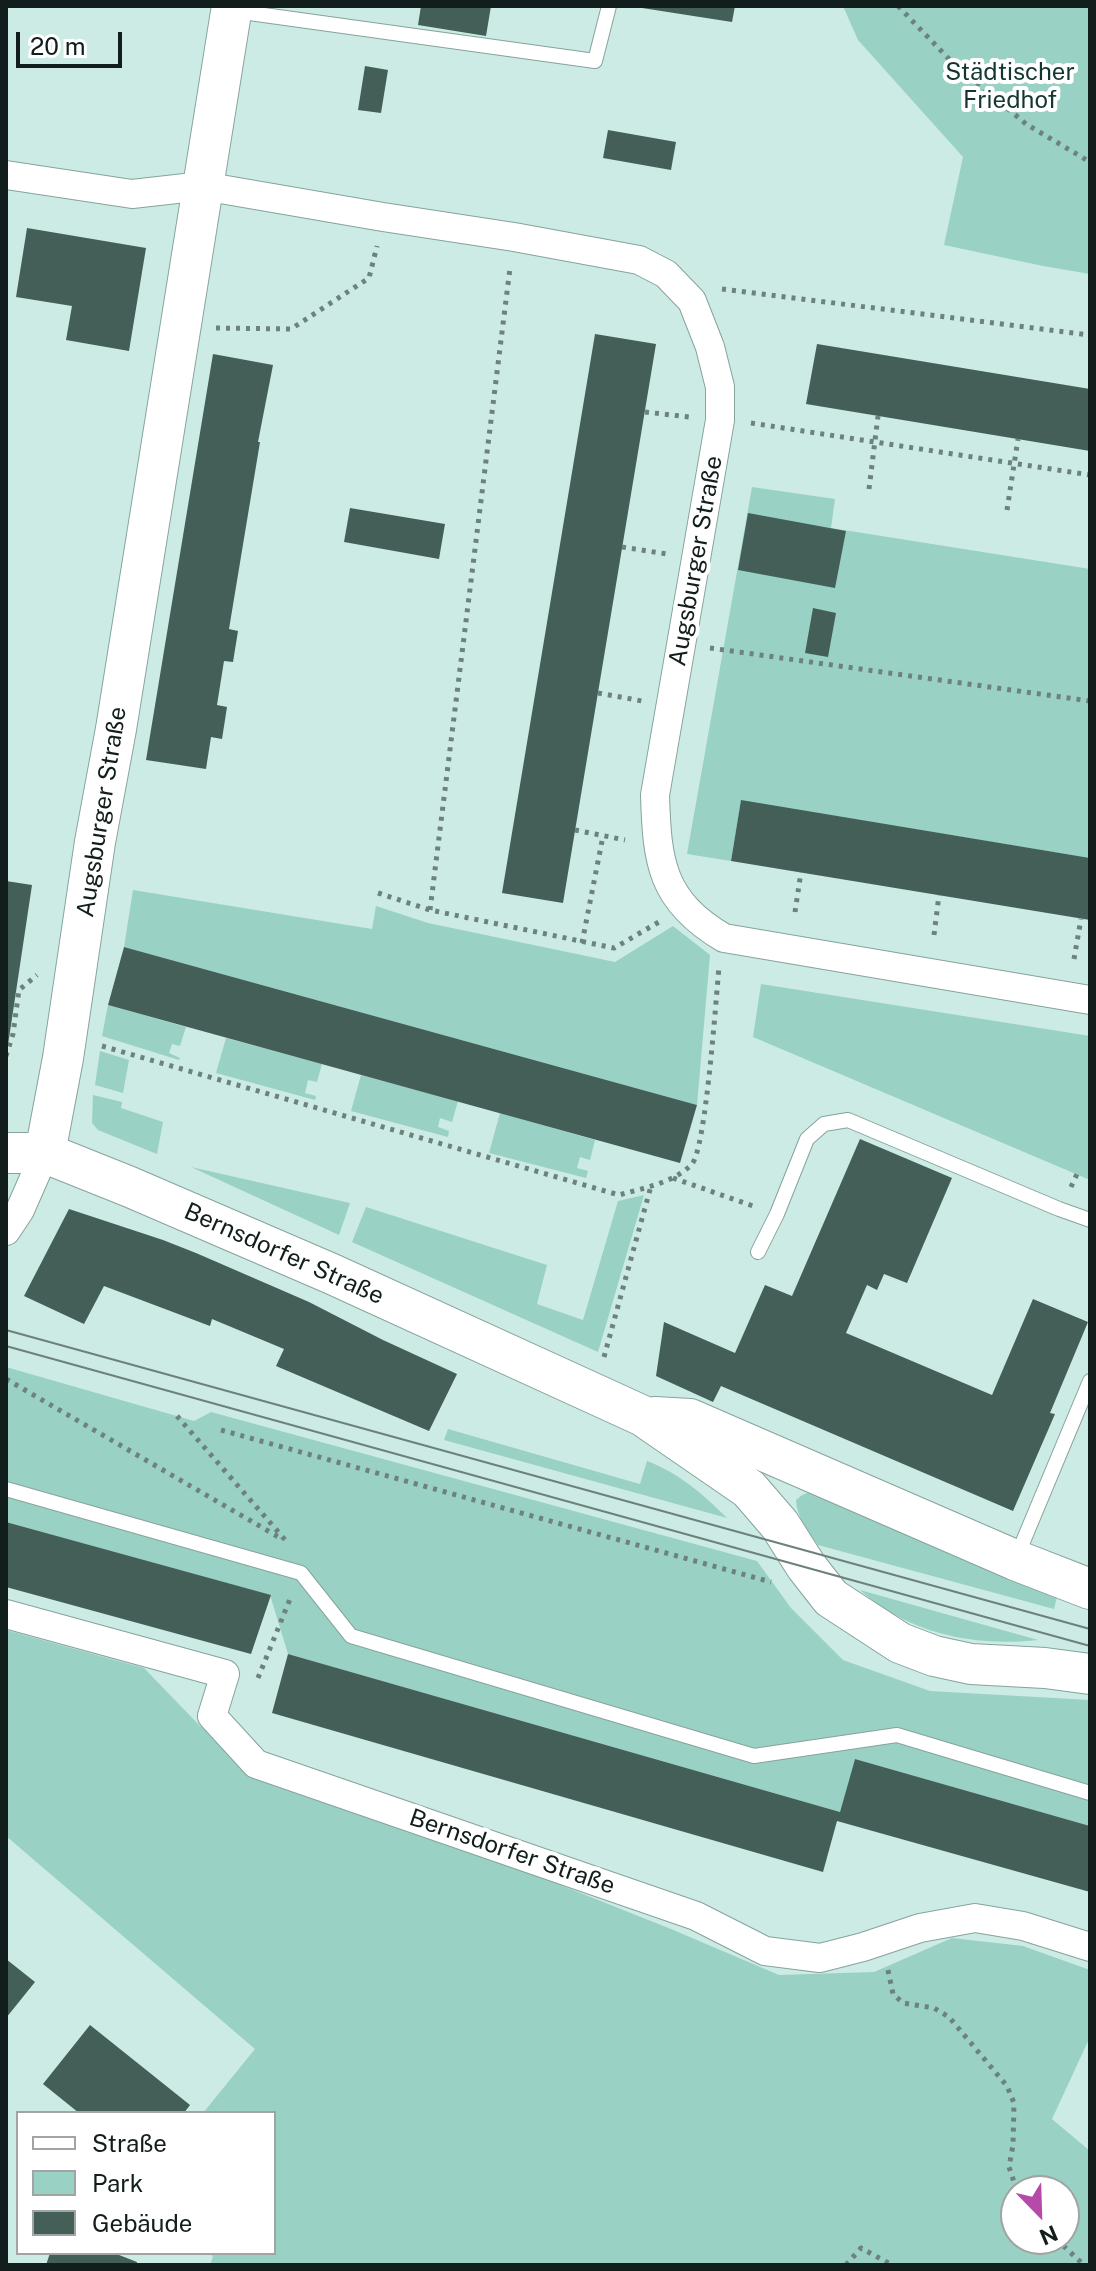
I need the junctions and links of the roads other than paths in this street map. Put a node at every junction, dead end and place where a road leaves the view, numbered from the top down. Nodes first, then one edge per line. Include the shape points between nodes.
1 (609, 6) edge
2 (231, 8) edge
3 (6, 175) edge
4 (203, 186) junction
5 (1090, 1000) edge
6 (6, 1153) edge
7 (45, 1153) junction
8 (1090, 1220) edge
9 (6, 1231) edge
10 (758, 1252) dead end
11 (1090, 1381) edge
12 (643, 1416) junction
13 (6, 1489) edge
14 (1015, 1560) junction
15 (1090, 1589) edge
16 (6, 1614) edge
17 (1090, 1674) edge
18 (1090, 1793) edge
19 (1090, 1947) edge

1 - 2 lane via 595,61
2 - 4 street, Augsburger Straße
3 - 4 street via 132,194
4 - 5 street, Augsburger Straße via 639,260 666,274 692,301 720,387 720,420 655,795 661,865 671,889 702,925 724,938
4 - 7 street, Augsburger Straße
6 - 7 street, Bernsdorfer Straße
7 - 9 street
7 - 12 street, Bernsdorfer Straße via 332,1274
8 - 10 lane via 848,1120 824,1124 807,1139
11 - 14 lane
12 - 14 street, Bernsdorfer Straße via 690,1419
12 - 17 street, Bernsdorfer Straße via 749,1489 831,1598 900,1643 971,1664
13 - 18 lane via 301,1573 351,1636 754,1756 897,1735
14 - 15 street, Bernsdorfer Straße
16 - 19 street, Bernsdorfer Straße via 225,1674 212,1716 256,1764 696,1916 765,1951 820,1958 920,1928 975,1918

